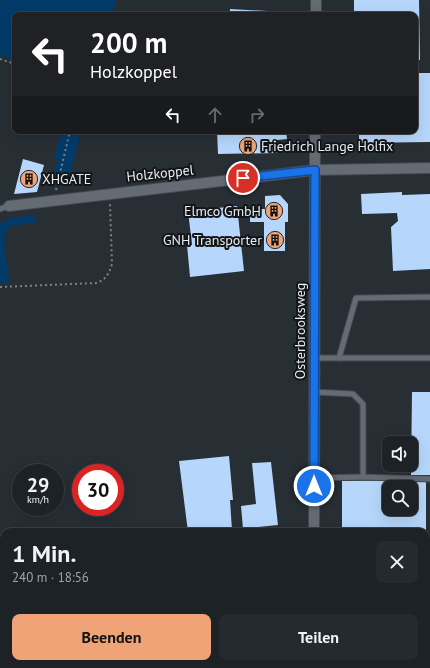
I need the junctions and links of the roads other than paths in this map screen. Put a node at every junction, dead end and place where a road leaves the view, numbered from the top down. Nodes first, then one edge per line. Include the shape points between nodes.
1 (316, 0) edge
2 (316, 12) edge
3 (315, 134) edge
4 (430, 168) edge
5 (315, 170) junction
6 (4, 207) edge
7 (430, 297) edge
8 (314, 358) junction
9 (339, 358) junction
10 (430, 358) edge
11 (314, 392) junction
12 (363, 477) junction
13 (314, 478) junction
14 (430, 479) edge
15 (314, 528) edge

1 - 2 street
3 - 5 street, Osterbrooksweg
4 - 5 street, Holzkoppel
5 - 6 street, Holzkoppel
5 - 8 street, Osterbrooksweg
7 - 9 lane via 356,298
8 - 9 lane
8 - 11 street, Osterbrooksweg
9 - 10 lane
11 - 12 lane via 353,394 363,404
11 - 13 street, Osterbrooksweg
12 - 13 lane
12 - 14 lane
13 - 15 street, Osterbrooksweg

